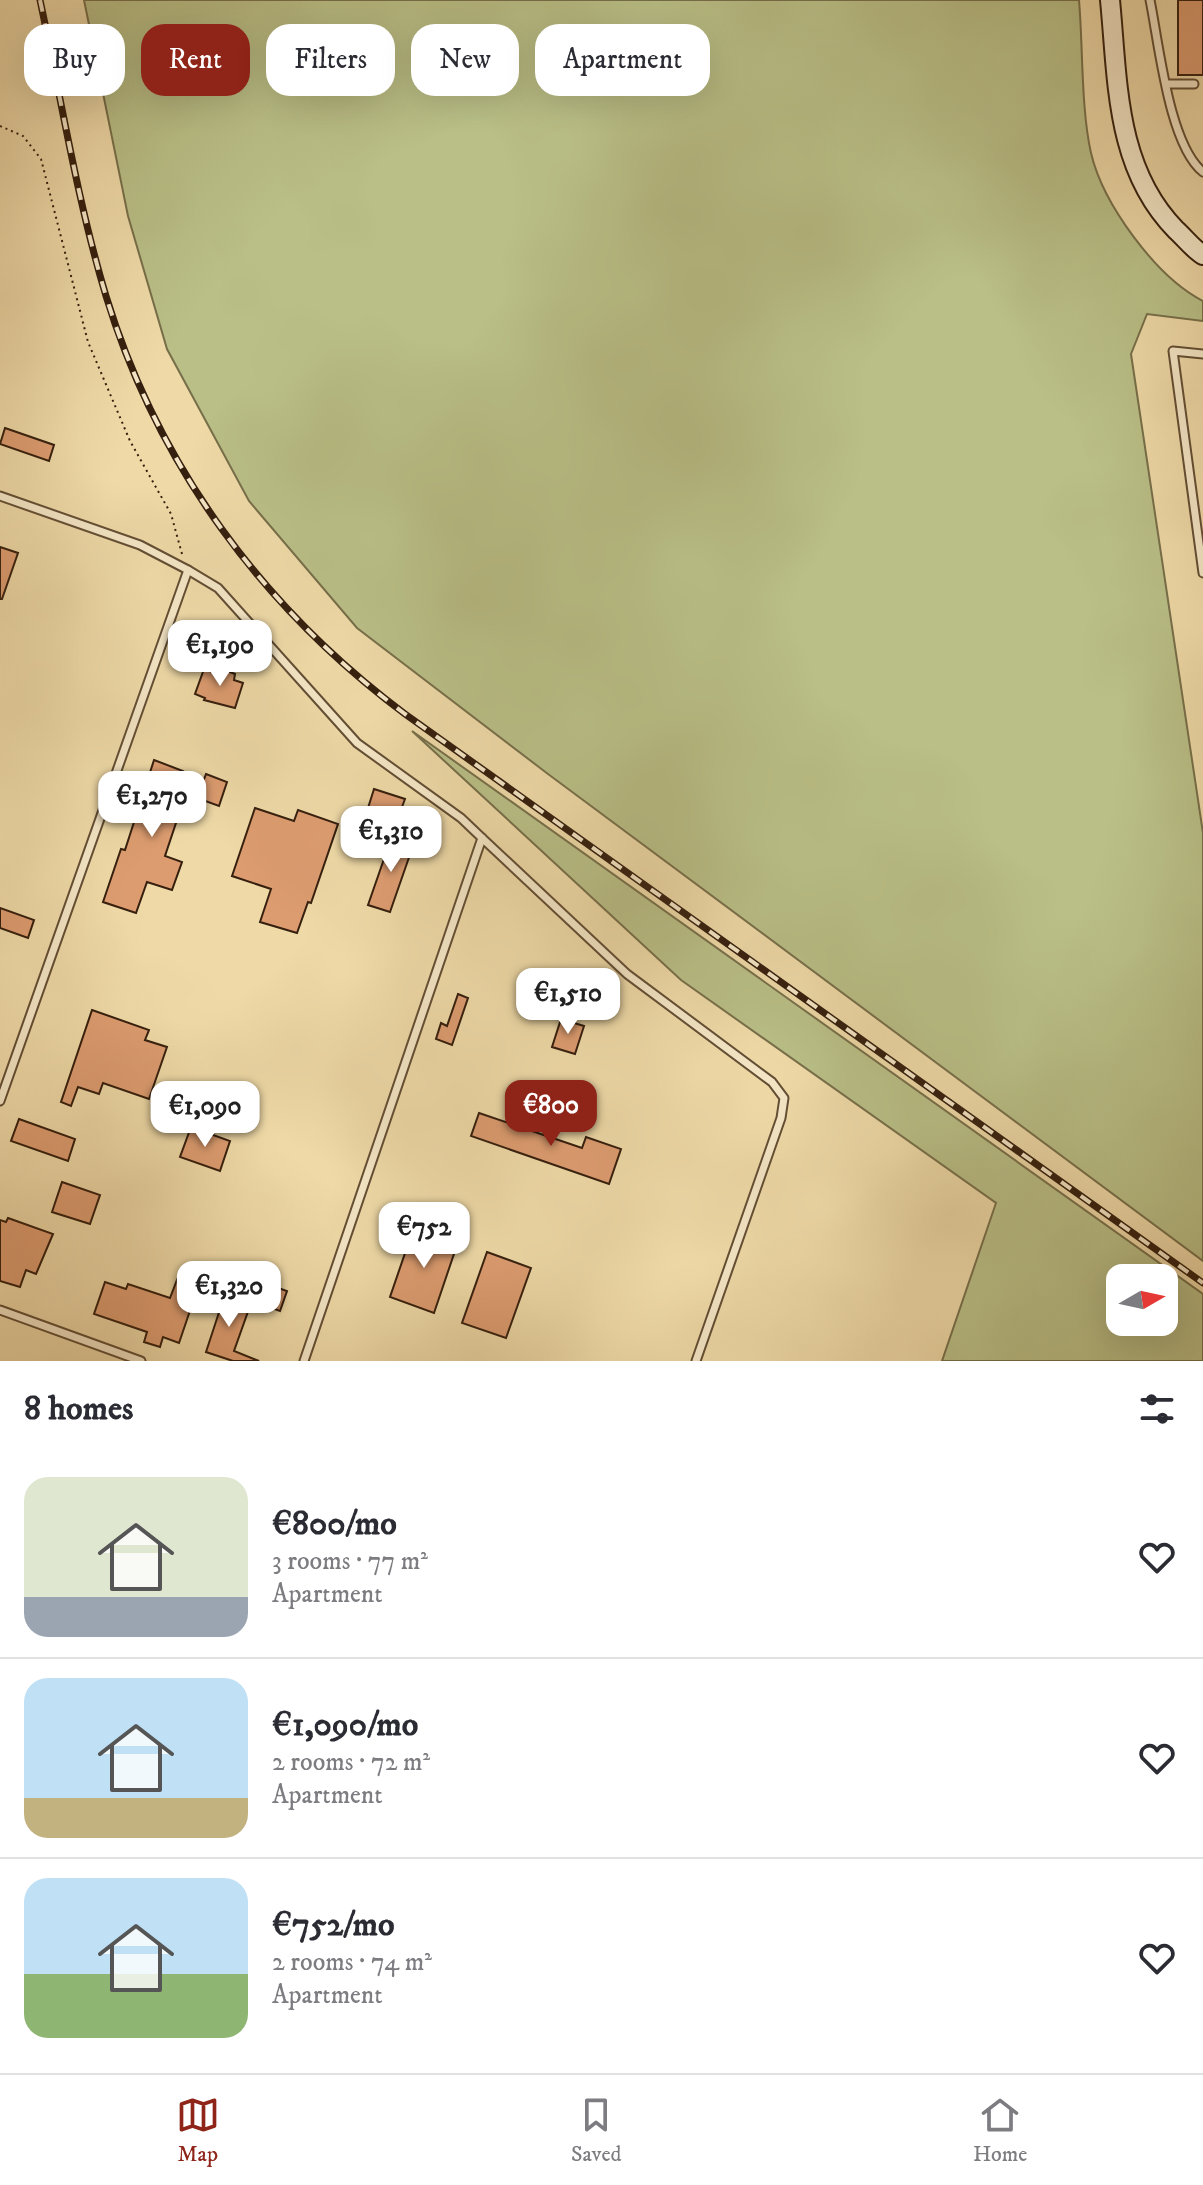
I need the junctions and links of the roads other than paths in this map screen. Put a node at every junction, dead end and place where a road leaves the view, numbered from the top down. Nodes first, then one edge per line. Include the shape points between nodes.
1 (1110, 0) edge
2 (1150, 0) edge
3 (1167, 84) junction
4 (1194, 84) dead end
5 (1203, 172) edge
6 (1203, 255) edge
7 (1203, 354) edge
8 (0, 496) edge
9 (188, 570) junction
10 (1203, 573) edge
11 (482, 838) junction
12 (0, 1101) edge
13 (0, 1310) edge
14 (141, 1361) edge
15 (304, 1361) edge
16 (696, 1361) edge

1 - 6 street via 1123,129 1135,171 1159,213
2 - 3 lane
3 - 4 lane
3 - 5 lane via 1180,138
7 - 10 lane via 1173,351
8 - 9 lane via 140,545
9 - 11 lane via 218,588 357,743
9 - 12 lane
11 - 15 lane
11 - 16 lane via 627,974 772,1082 784,1098
13 - 14 lane

